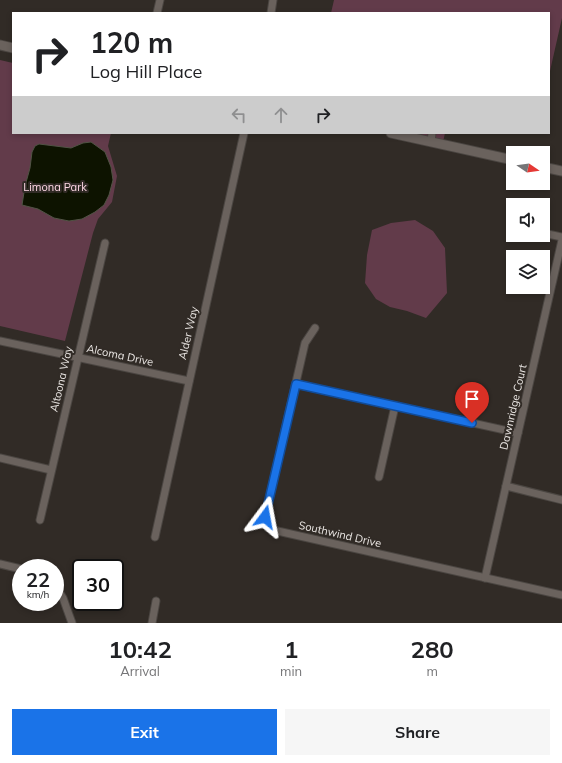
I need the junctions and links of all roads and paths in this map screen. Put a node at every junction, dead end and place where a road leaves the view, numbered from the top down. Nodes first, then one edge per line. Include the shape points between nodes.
1 (160, 0) edge
2 (273, 0) edge
3 (157, 12) edge
4 (270, 12) edge
5 (0, 45) edge
6 (12, 48) edge
7 (244, 134) edge
8 (401, 134) edge
9 (431, 137) edge
10 (506, 158) edge
11 (550, 168) edge
12 (562, 171) edge
13 (550, 234) edge
14 (562, 237) edge
15 (562, 240) edge
16 (105, 243) dead end
17 (315, 328) dead end
18 (0, 341) edge
19 (78, 357) junction
20 (189, 381) junction
21 (296, 384) junction
22 (395, 406) junction
23 (518, 433) junction
24 (0, 458) edge
25 (51, 470) junction
26 (379, 477) dead end
27 (506, 486) junction
28 (562, 500) edge
29 (40, 520) dead end
30 (155, 537) dead end
31 (0, 564) edge
32 (12, 567) edge
33 (486, 578) junction
34 (562, 595) edge
35 (64, 601) edge
36 (156, 601) dead end
37 (72, 623) edge
38 (152, 623) edge

1 - 3 street
2 - 4 street
5 - 6 street
7 - 20 street, Alder Way
8 - 9 street
9 - 10 street
11 - 12 street
13 - 14 street
15 - 23 street, Dawnridge Court
16 - 19 street, Altoona Way
17 - 21 street, Southwind Drive via 305,343
18 - 19 street, Alcoma Drive
19 - 20 street, Alcoma Drive
19 - 25 street, Altoona Way
20 - 30 street, Alder Way
21 - 22 street
21 - 33 street, Southwind Drive via 265,517 273,530
22 - 23 street
22 - 26 street
23 - 27 street, Dawnridge Court
24 - 25 street
25 - 29 street, Altoona Way
27 - 28 street
27 - 33 street, Dawnridge Court
31 - 32 street
33 - 34 street, Southwind Drive
35 - 37 street
36 - 38 street

